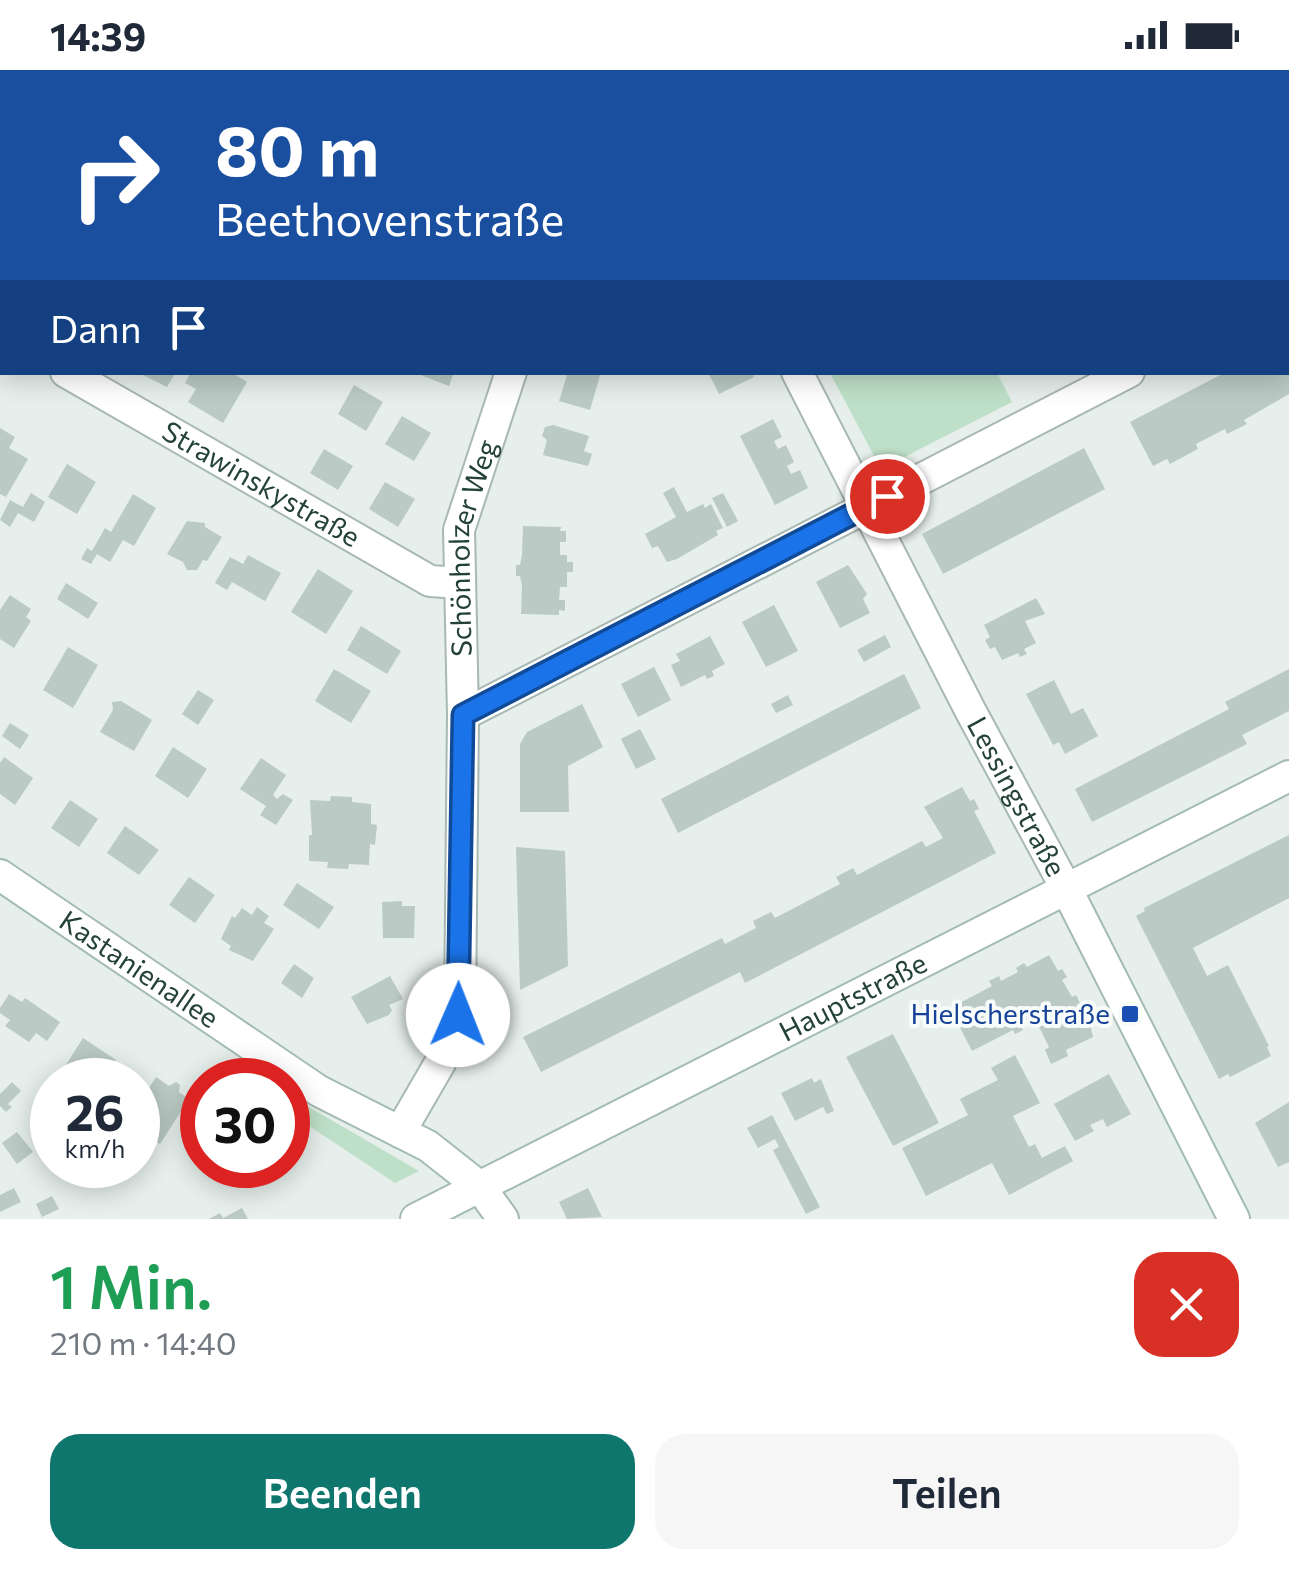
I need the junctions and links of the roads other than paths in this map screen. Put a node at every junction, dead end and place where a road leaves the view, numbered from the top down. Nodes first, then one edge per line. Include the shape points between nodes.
1 (71, 375) edge
2 (510, 375) edge
3 (799, 375) edge
4 (1123, 375) edge
5 (867, 506) junction
6 (460, 583) junction
7 (463, 715) junction
8 (1289, 776) edge
9 (0, 875) edge
10 (1067, 890) junction
11 (400, 1132) junction
12 (480, 1188) junction
13 (416, 1219) edge
14 (504, 1219) edge
15 (1234, 1219) edge

1 - 6 street, Strawinskystraße via 430,581
2 - 6 street, Schönholzer Weg via 459,530
3 - 5 street, Lessingstraße
4 - 5 street
5 - 7 street
5 - 10 street, Lessingstraße
6 - 7 street, Schönholzer Weg
7 - 11 street, Schönholzer Weg via 460,1008 440,1064
8 - 10 street, Hauptstraße
9 - 11 street, Kastanienallee via 319,1091
10 - 12 street, Hauptstraße
10 - 15 street, Lessingstraße
11 - 12 street, Kastanienallee
12 - 13 street, Hauptstraße
12 - 14 street, Kastanienallee

